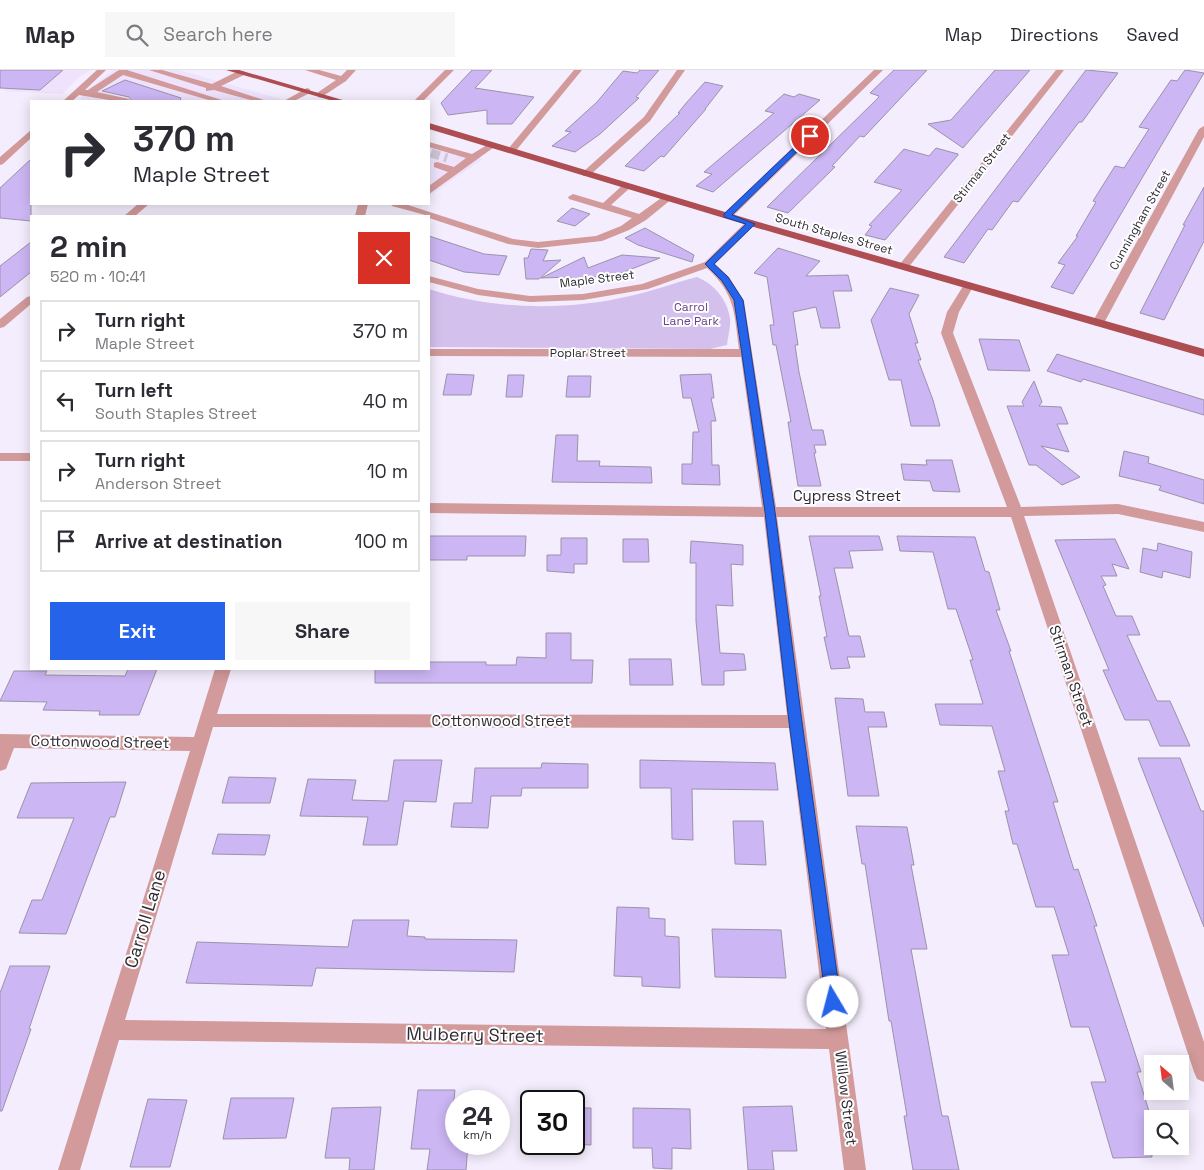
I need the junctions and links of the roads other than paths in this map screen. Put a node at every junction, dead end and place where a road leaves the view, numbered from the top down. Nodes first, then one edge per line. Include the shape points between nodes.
1 (102, 70) edge
2 (153, 70) edge
3 (230, 70) edge
4 (309, 70) edge
5 (352, 70) edge
6 (450, 70) edge
7 (578, 70) edge
8 (681, 70) edge
9 (879, 70) edge
10 (1060, 70) edge
11 (122, 71) edge
12 (241, 73) junction
13 (343, 79) junction
14 (213, 87) junction
15 (77, 92) junction
16 (307, 92) junction
17 (90, 93) junction
18 (198, 94) junction
19 (325, 98) edge
20 (68, 100) edge
21 (122, 100) edge
22 (218, 100) edge
23 (258, 100) edge
24 (290, 100) edge
25 (419, 100) edge
26 (430, 126) edge
27 (1204, 129) edge
28 (449, 132) junction
29 (30, 134) edge
30 (492, 145) junction
31 (430, 149) edge
32 (511, 151) junction
33 (447, 158) tunnel mouth
34 (469, 160) junction
35 (0, 162) edge
36 (437, 165) tunnel mouth
37 (456, 171) junction
38 (586, 174) junction
39 (627, 186) junction
40 (430, 190) edge
41 (573, 197) dead end
42 (668, 198) junction
43 (143, 205) edge
44 (399, 205) edge
45 (605, 206) junction
46 (130, 215) edge
47 (430, 215) edge
48 (430, 215) edge
49 (727, 216) junction
50 (642, 218) junction
51 (751, 224) junction
52 (709, 264) junction
53 (904, 266) junction
54 (430, 278) edge
55 (969, 285) junction
56 (30, 300) edge
57 (1098, 323) junction
58 (0, 325) edge
59 (747, 352) junction
60 (430, 353) edge
61 (1204, 353) edge
62 (0, 456) edge
63 (30, 457) edge
64 (430, 508) edge
65 (770, 512) junction
66 (1016, 512) junction
67 (1204, 527) edge
68 (222, 670) edge
69 (207, 720) junction
70 (796, 722) junction
71 (4, 741) edge
72 (200, 744) junction
73 (0, 764) edge
74 (111, 1030) junction
75 (838, 1039) junction
76 (1204, 1072) edge
77 (69, 1170) edge
78 (855, 1170) edge

1 - 15 street
2 - 14 street
3 - 12 main road
4 - 13 street
5 - 13 street
6 - 25 street
7 - 32 street
8 - 38 street via 647,119
9 - 49 street
10 - 53 street, Stirman Street
11 - 17 street
11 - 18 street
12 - 14 street
12 - 16 main road
13 - 19 street
14 - 18 street
14 - 23 street
15 - 17 street
15 - 20 street
16 - 19 main road
16 - 24 street
17 - 21 street
18 - 22 street
26 - 28 main road, South Staples Street
27 - 57 street, Cunningham Street
28 - 30 main road, South Staples Street
28 - 31 street
29 - 35 street
30 - 32 main road, South Staples Street
30 - 34 street
31 - 34 street
32 - 38 main road, South Staples Street
33 - 34 street
34 - 37 street
36 - 37 street
37 - 40 street
38 - 39 main road, South Staples Street
39 - 42 main road, South Staples Street
39 - 45 street
41 - 45 street
42 - 49 main road, South Staples Street
42 - 50 street
43 - 46 street
44 - 47 street
45 - 50 street
48 - 50 street via 512,242 538,245 598,239
49 - 51 main road, South Staples Street
51 - 52 street, Maple Street
51 - 53 main road, South Staples Street
52 - 54 street, Maple Street via 644,287 584,298 530,299 478,292
52 - 59 street, Willow Street via 725,279 738,300
53 - 55 main road, South Staples Street
55 - 57 main road, South Staples Street
55 - 66 street, Stirman Street via 947,333
56 - 58 street
57 - 61 main road, South Staples Street
59 - 60 street, Poplar Street
59 - 65 street, Willow Street
62 - 63 street
64 - 65 street, Cypress Street
65 - 66 street, Cypress Street
65 - 70 street, Willow Street
66 - 67 street, Cypress Street via 1118,509
66 - 76 street, Stirman Street
68 - 69 street, Carroll Lane
69 - 70 street, Cottonwood Street
69 - 72 street, Carroll Lane
70 - 75 street, Willow Street
71 - 72 street, Cottonwood Street
71 - 73 street
72 - 74 street, Carroll Lane
74 - 75 street, Mulberry Street
74 - 77 street, Carroll Lane
75 - 78 street, Willow Street

